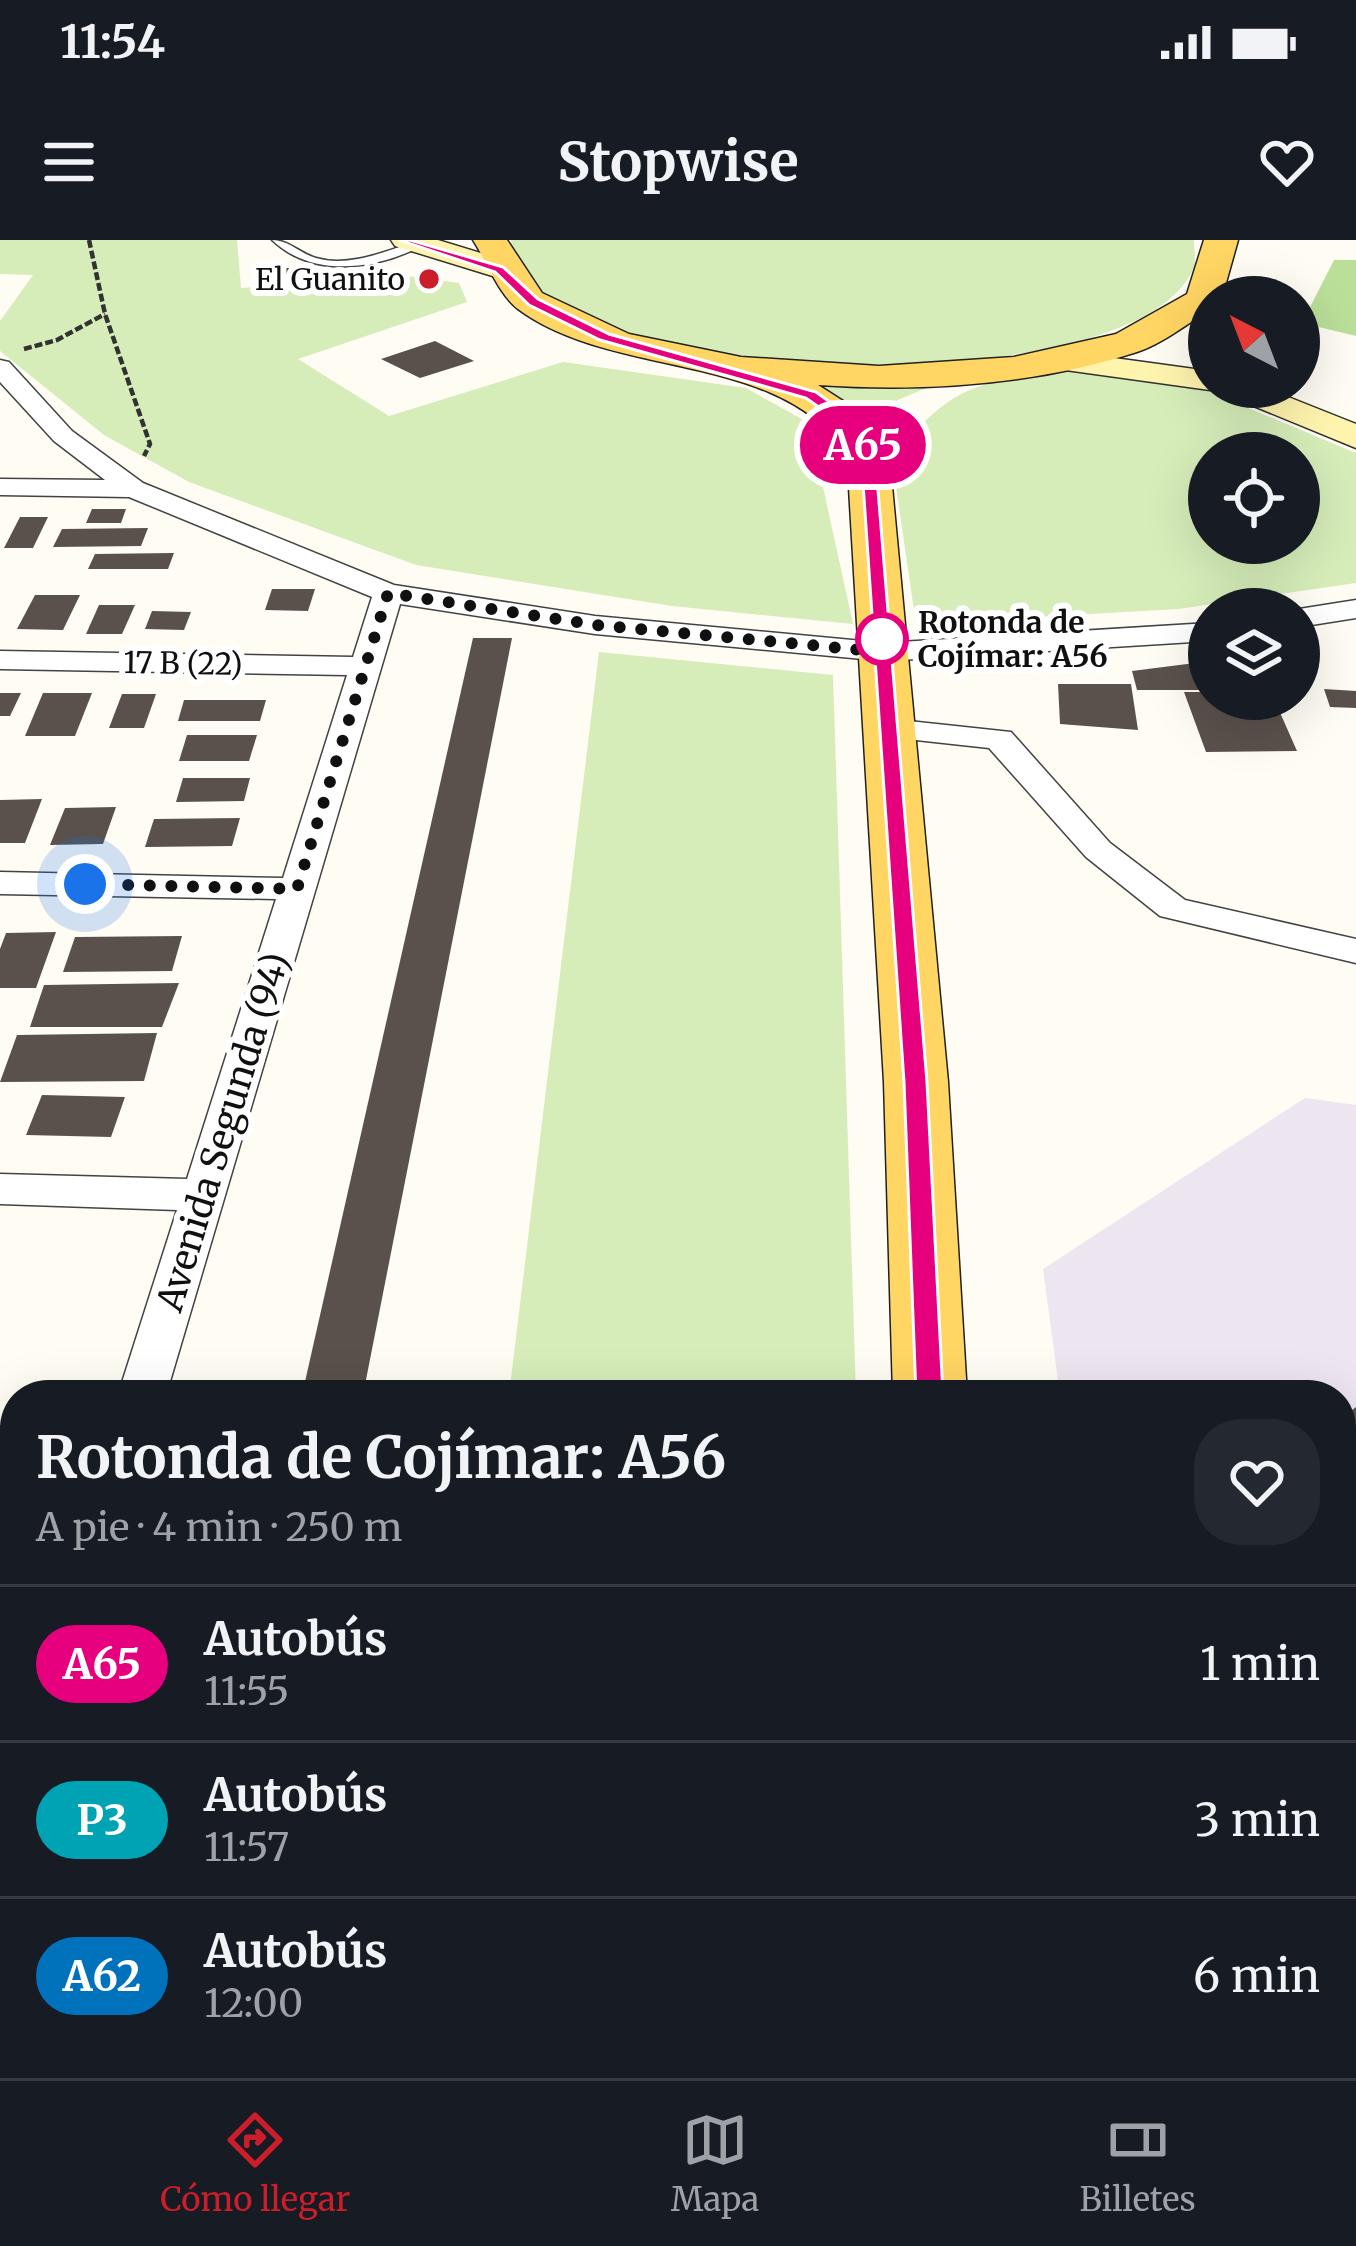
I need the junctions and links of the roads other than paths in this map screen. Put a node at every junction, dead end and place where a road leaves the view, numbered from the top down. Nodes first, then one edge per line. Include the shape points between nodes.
1 (277, 240) edge
2 (1221, 240) edge
3 (414, 242) edge
4 (494, 255) edge
5 (1184, 315) junction
6 (1188, 335) edge
7 (9, 359) edge
8 (1063, 361) junction
9 (706, 363) junction
10 (970, 374) junction
11 (1188, 379) edge
12 (1286, 408) edge
13 (1356, 437) edge
14 (868, 454) junction
15 (125, 482) junction
16 (0, 487) edge
17 (388, 593) junction
18 (1356, 609) edge
19 (1320, 615) edge
20 (1188, 633) edge
21 (884, 652) junction
22 (0, 660) edge
23 (366, 666) junction
24 (890, 729) junction
25 (0, 883) edge
26 (297, 889) junction
27 (1356, 951) edge
28 (0, 1190) edge
29 (203, 1196) junction
30 (147, 1380) edge
31 (928, 1380) edge

1 - 3 lane via 294,256 337,266
2 - 5 main road via 1219,275
3 - 4 main road
4 - 9 main road via 533,302 577,326
5 - 6 main road
5 - 8 main road
7 - 15 street via 64,436
8 - 10 main road
8 - 11 main road
9 - 10 main road via 817,377
9 - 14 main road via 811,395 851,424
10 - 14 main road via 907,406
12 - 13 main road
14 - 21 main road
15 - 16 street
15 - 17 street
17 - 21 street via 596,625
17 - 23 street, Avenida Segunda (94)
18 - 19 street
20 - 21 street
21 - 24 main road
22 - 23 street, 17 B (22)
23 - 26 street, Avenida Segunda (94)
24 - 27 street via 999,739 1099,850 1172,908
24 - 31 main road
25 - 26 street
26 - 29 street, Avenida Segunda (94)
28 - 29 street
29 - 30 street, Avenida Segunda (94)

